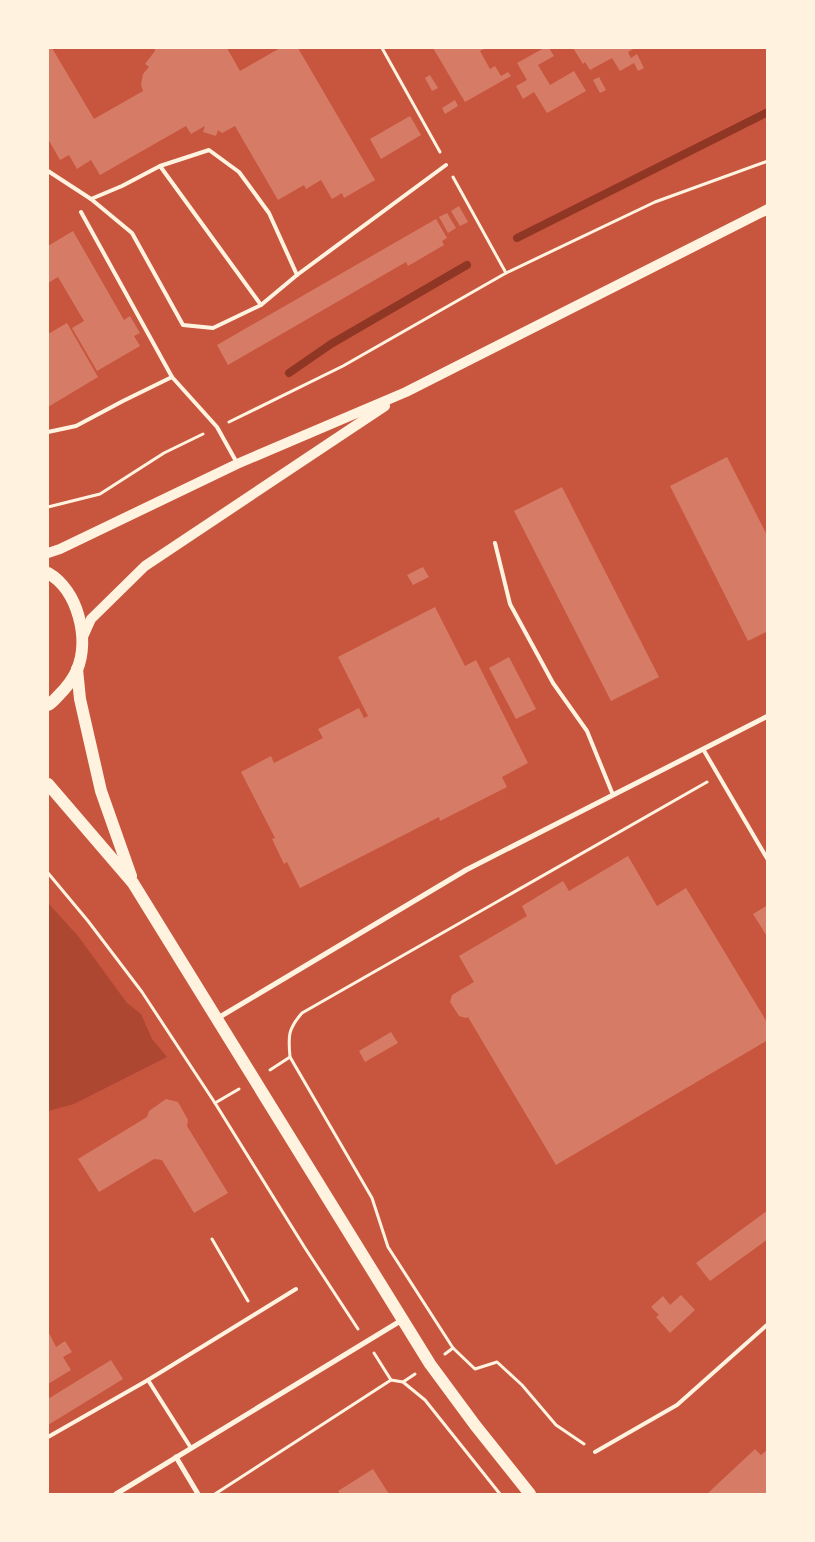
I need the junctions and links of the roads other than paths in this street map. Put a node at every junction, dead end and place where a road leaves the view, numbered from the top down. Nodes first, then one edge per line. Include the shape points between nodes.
1 (446, 165) dead end
2 (160, 166) junction
3 (48, 171) edge
4 (91, 199) junction
5 (768, 209) edge
6 (81, 212) dead end
7 (297, 274) junction
8 (261, 305) junction
9 (172, 377) junction
10 (406, 392) junction
11 (48, 432) edge
12 (238, 464) junction
13 (494, 543) dead end
14 (48, 553) edge
15 (48, 573) edge
16 (82, 640) junction
17 (77, 669) junction
18 (48, 705) edge
19 (768, 716) edge
20 (703, 749) junction
21 (48, 784) edge
22 (613, 795) junction
23 (768, 860) edge
24 (133, 883) junction
25 (217, 1019) junction
26 (296, 1289) dead end
27 (402, 1320) junction
28 (768, 1324) edge
29 (148, 1380) junction
30 (48, 1437) edge
31 (192, 1448) junction
32 (595, 1452) road end
33 (176, 1457) junction
34 (116, 1494) edge
35 (198, 1494) edge
36 (530, 1494) edge

1 - 7 lane
2 - 4 lane
2 - 7 lane via 209,150 239,172 269,214
2 - 8 lane
3 - 4 lane
4 - 8 lane via 132,233 182,325 213,328
5 - 10 main road
6 - 9 lane
7 - 8 lane
9 - 11 lane via 76,426
9 - 12 lane via 217,427
10 - 12 main road
10 - 16 main road via 145,566 91,619
12 - 14 main road
13 - 22 lane via 510,604 553,683 587,731
15 - 16 main road via 64,588 75,606
16 - 17 main road
17 - 18 main road via 67,688
17 - 24 main road via 80,699 101,791
19 - 20 street
20 - 22 street
20 - 23 lane
21 - 24 main road
22 - 25 street via 466,870
24 - 25 main road
25 - 27 main road
26 - 29 lane
27 - 31 street
27 - 36 main road via 430,1364
28 - 32 lane via 677,1406
29 - 30 lane
29 - 31 lane
31 - 33 street
33 - 34 street
33 - 35 street

